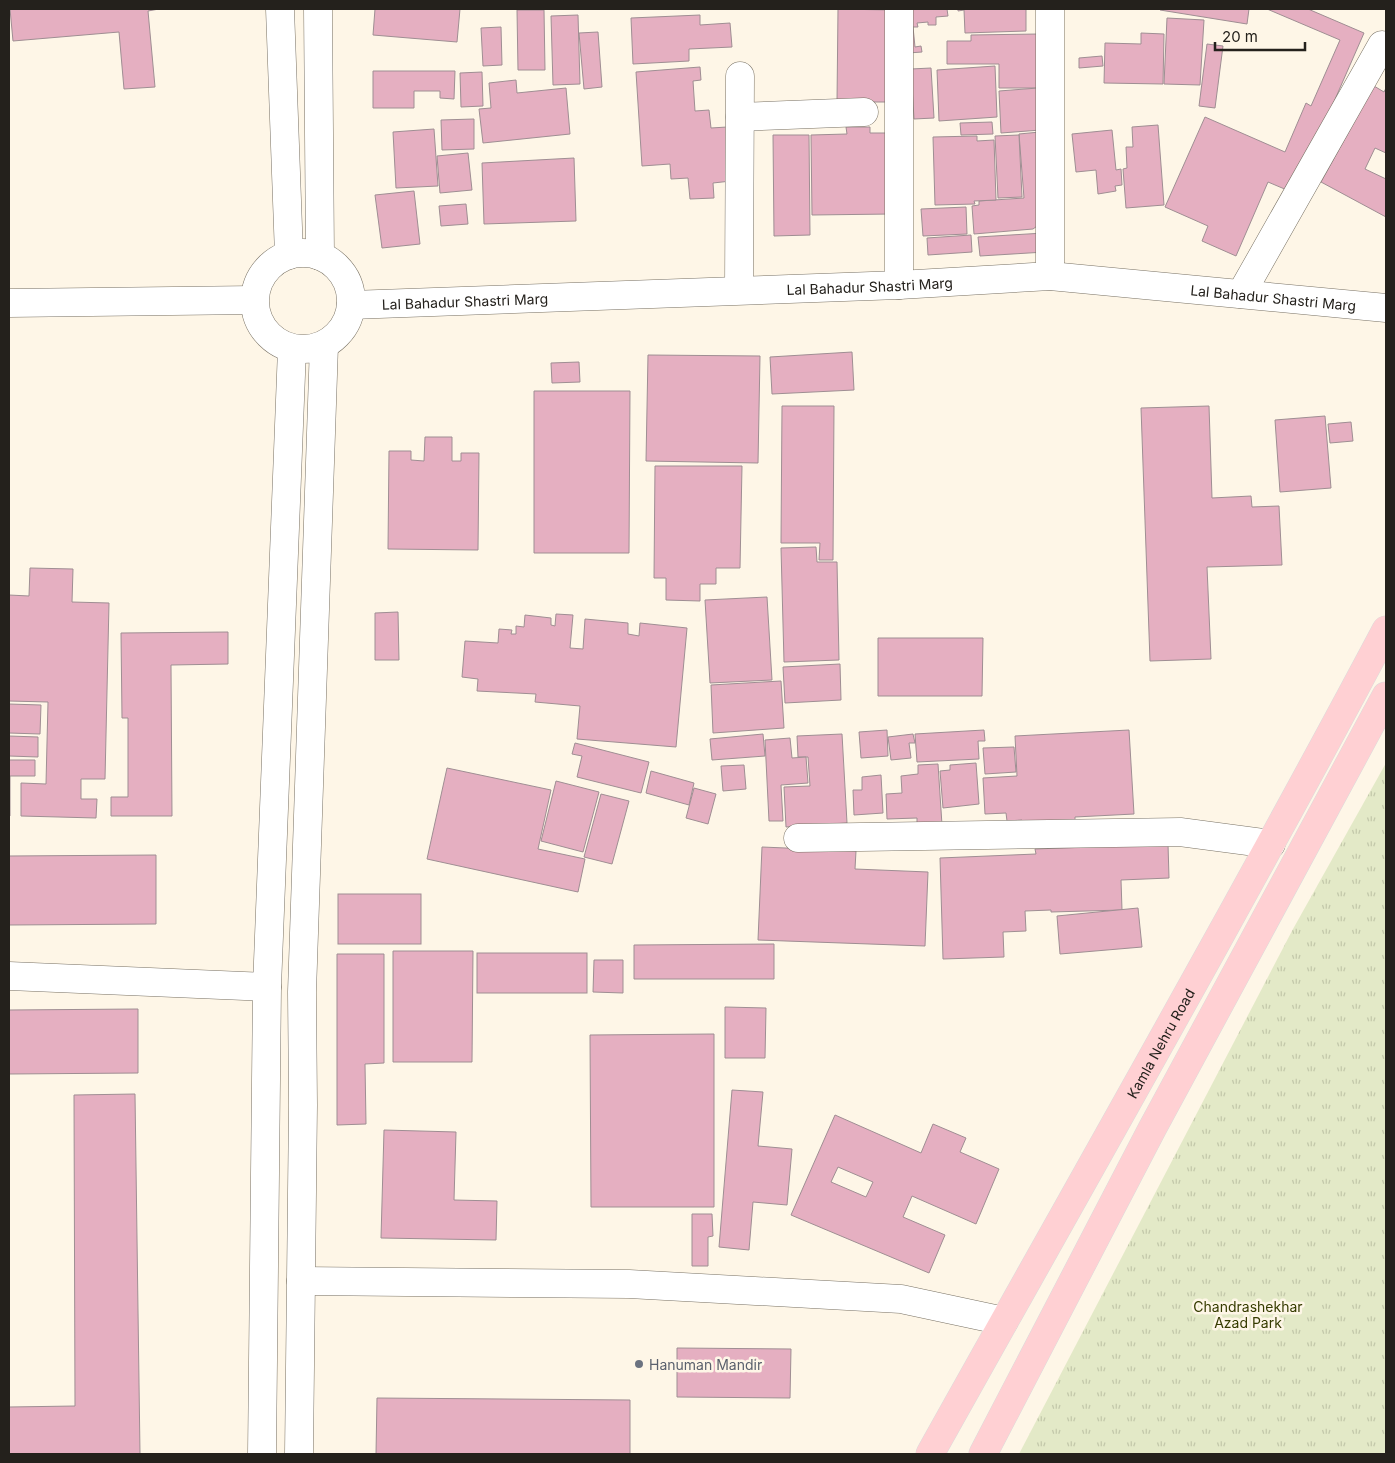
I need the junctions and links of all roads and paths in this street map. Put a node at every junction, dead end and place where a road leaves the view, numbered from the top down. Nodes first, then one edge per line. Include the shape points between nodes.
1 (280, 9) edge
2 (318, 9) edge
3 (899, 9) edge
4 (1050, 9) edge
5 (1382, 45) dead end
6 (740, 76) dead end
7 (864, 112) dead end
8 (740, 117) junction
9 (290, 255) junction
10 (320, 256) junction
11 (1050, 276) junction
12 (899, 284) junction
13 (739, 290) junction
14 (1241, 294) junction
15 (254, 300) junction
16 (9, 303) edge
17 (351, 305) junction
18 (1386, 308) edge
19 (324, 344) junction
20 (292, 348) junction
21 (1386, 630) edge
22 (1386, 696) edge
23 (798, 838) dead end
24 (1271, 844) junction
25 (9, 976) edge
26 (267, 987) junction
27 (301, 1280) junction
28 (1004, 1321) junction
29 (262, 1454) edge
30 (298, 1454) edge
31 (930, 1454) edge
32 (983, 1454) edge

1 - 9 street
2 - 10 street
3 - 12 street
4 - 11 street
5 - 14 street
6 - 8 street
7 - 8 street
8 - 13 street
9 - 10 street
9 - 15 street via 276,261 264,272
10 - 17 street via 334,264 344,276 350,290
11 - 12 street, Lal Bahadur Shastri Marg
11 - 14 street, Lal Bahadur Shastri Marg
12 - 13 street, Lal Bahadur Shastri Marg
13 - 17 street, Lal Bahadur Shastri Marg
14 - 18 street, Lal Bahadur Shastri Marg
15 - 16 street
15 - 20 street via 256,317 264,331 276,342
17 - 19 street via 347,321 338,335
19 - 20 street via 308,350
19 - 27 street via 302,992
20 - 26 street
21 - 24 main road, Kamla Nehru Road
22 - 32 main road via 1152,1129
23 - 24 street via 1180,832
24 - 28 main road, Kamla Nehru Road
25 - 26 street
26 - 29 street
27 - 28 street via 629,1284 901,1299
27 - 30 street
28 - 31 main road, Kamla Nehru Road

